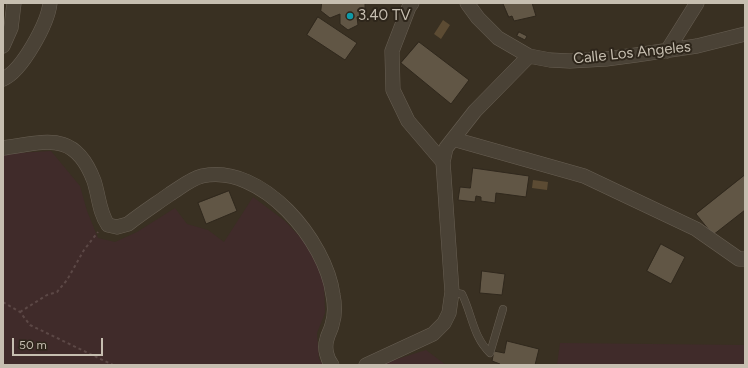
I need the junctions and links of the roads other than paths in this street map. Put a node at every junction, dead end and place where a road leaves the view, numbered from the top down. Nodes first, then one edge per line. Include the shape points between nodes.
1 (14, 3) edge
2 (50, 3) edge
3 (412, 3) edge
4 (467, 3) edge
5 (697, 3) edge
6 (745, 34) edge
7 (3, 46) edge
8 (667, 51) junction
9 (529, 56) junction
10 (4, 78) edge
11 (453, 139) junction
12 (3, 148) edge
13 (443, 162) junction
14 (745, 259) edge
15 (452, 292) junction
16 (503, 309) dead end
17 (332, 365) edge
18 (366, 365) edge

1 - 7 street via 11,28
2 - 10 street via 39,36 18,66
3 - 13 street via 392,51 393,90 408,122
4 - 9 street, Calle Los Angeles via 498,38
5 - 8 street
6 - 8 street, Calle Los Angeles
8 - 9 street, Calle Los Angeles via 570,61
9 - 11 street via 475,111
11 - 13 street via 446,148
11 - 14 street via 584,176 696,229 739,259
12 - 17 street via 56,142 66,145 86,164 94,181 103,217 108,225 117,227 128,224 200,176 231,175 267,193 294,216 310,236 329,278 333,294 333,319 326,340 326,349
13 - 15 street
15 - 16 lane via 462,294 475,331 484,348 490,353
15 - 18 street via 449,313 444,323 433,334

